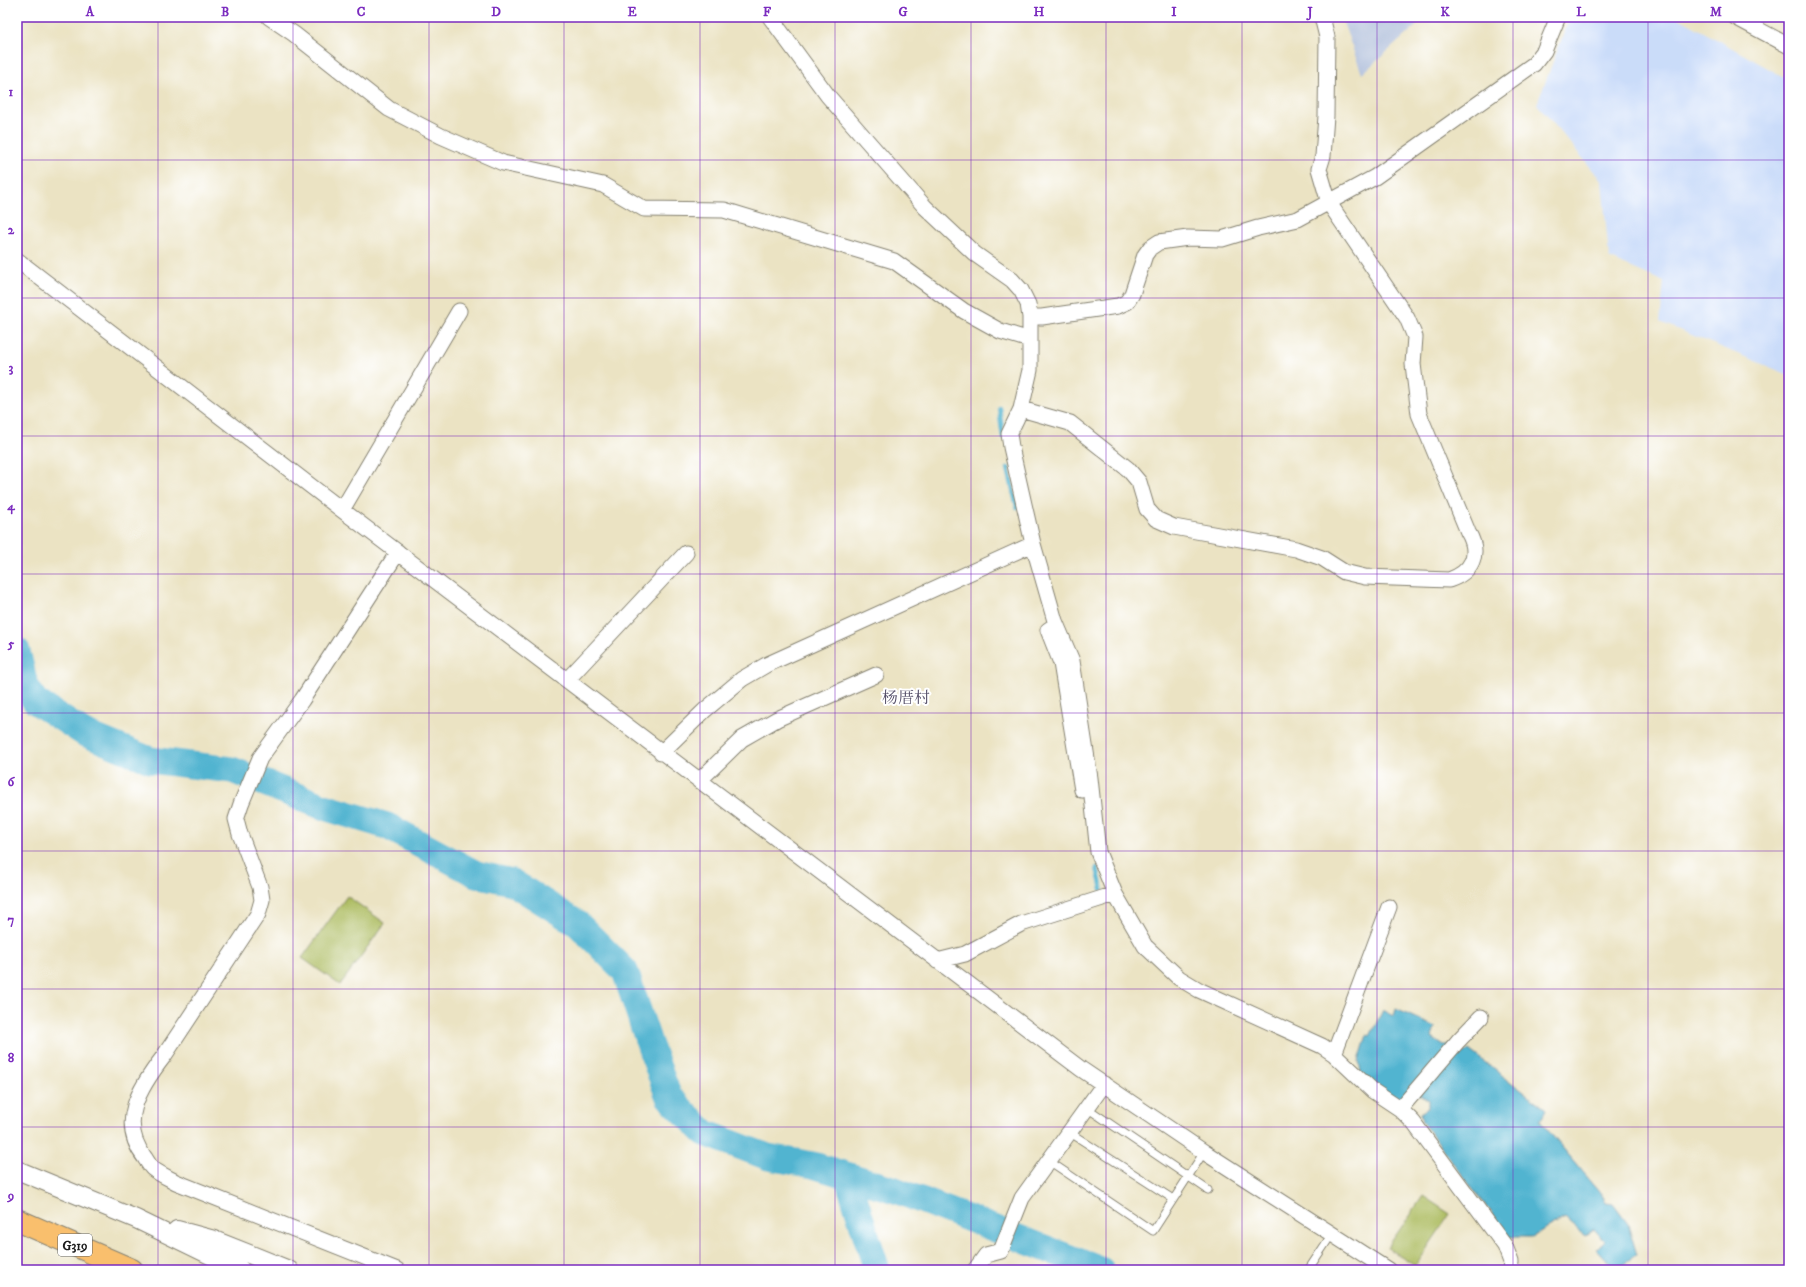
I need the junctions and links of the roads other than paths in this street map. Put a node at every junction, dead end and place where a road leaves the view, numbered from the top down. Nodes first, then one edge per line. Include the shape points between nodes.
1 (269, 17) edge
2 (770, 17) edge
3 (1322, 17) edge
4 (1558, 17) edge
5 (1735, 17) edge
6 (1789, 46) edge
7 (1329, 203) junction
8 (17, 260) edge
9 (459, 311) dead end
10 (1030, 317) junction
11 (1030, 340) junction
12 (1020, 409) junction
13 (342, 510) junction
14 (1033, 544) junction
15 (398, 552) junction
16 (686, 553) dead end
17 (876, 675) dead end
18 (567, 680) junction
19 (661, 753) junction
20 (699, 781) junction
21 (1115, 894) junction
22 (1389, 907) dead end
23 (937, 961) junction
24 (1481, 1018) dead end
25 (1334, 1054) junction
26 (1104, 1084) junction
27 (1403, 1106) junction
28 (1087, 1108) junction
29 (1069, 1132) junction
30 (1204, 1152) junction
31 (1049, 1161) junction
32 (17, 1170) edge
33 (1188, 1176) junction
34 (1208, 1190) dead end
35 (1173, 1199) junction
36 (136, 1219) junction
37 (17, 1220) edge
38 (1332, 1234) junction
39 (132, 1270) edge
40 (241, 1270) edge
41 (289, 1270) edge
42 (397, 1270) edge
43 (975, 1270) edge
44 (1308, 1270) edge
45 (1388, 1270) edge
46 (1510, 1270) edge

1 - 11 street via 389,109 441,136 503,163 603,185 644,209 724,210 894,261 964,311 1000,331
2 - 10 street via 828,96 925,206 975,254 1012,280 1021,290 1028,304
3 - 7 street via 1327,37 1326,116 1323,156 1319,169
4 - 7 street via 1544,51 1534,64 1375,177
5 - 6 street
7 - 10 street via 1298,219 1222,239 1188,238 1159,242 1145,255 1127,302 1118,306 1056,316
7 - 12 street via 1407,318 1415,337 1413,364 1419,414 1474,542 1470,566 1460,576 1449,580 1365,577 1344,572 1322,558 1296,549 1174,527 1156,519 1147,509 1139,482 1128,469 1070,423
8 - 13 street
9 - 13 street
10 - 11 street
11 - 12 street via 1030,370
12 - 14 street via 1009,434
13 - 15 street
14 - 19 street via 766,665 742,679 705,710
14 - 21 street via 1053,627 1066,662 1098,852
15 - 18 street
15 - 42 street via 302,700 260,758 236,819 260,887 262,900 258,914 150,1075 135,1103 131,1126 136,1147 152,1168 176,1182
16 - 18 street
17 - 20 street via 777,719 742,739
18 - 19 street
19 - 20 street
20 - 23 street
21 - 23 street via 1021,924 965,954
21 - 25 street via 1145,946 1179,978
22 - 25 street
23 - 26 street
24 - 27 street
25 - 27 street via 1372,1091
26 - 28 street
26 - 30 street
27 - 46 street via 1505,1246 1511,1262
28 - 29 street
28 - 33 lane
29 - 31 street
29 - 35 lane
30 - 33 lane
30 - 38 street
31 - 35 lane via 1153,1231
31 - 43 street via 1022,1198 1001,1251 986,1255
32 - 36 street
33 - 34 lane
33 - 35 lane
36 - 40 street
36 - 41 street via 214,1240
37 - 39 highway, G319
38 - 44 lane
38 - 45 street

